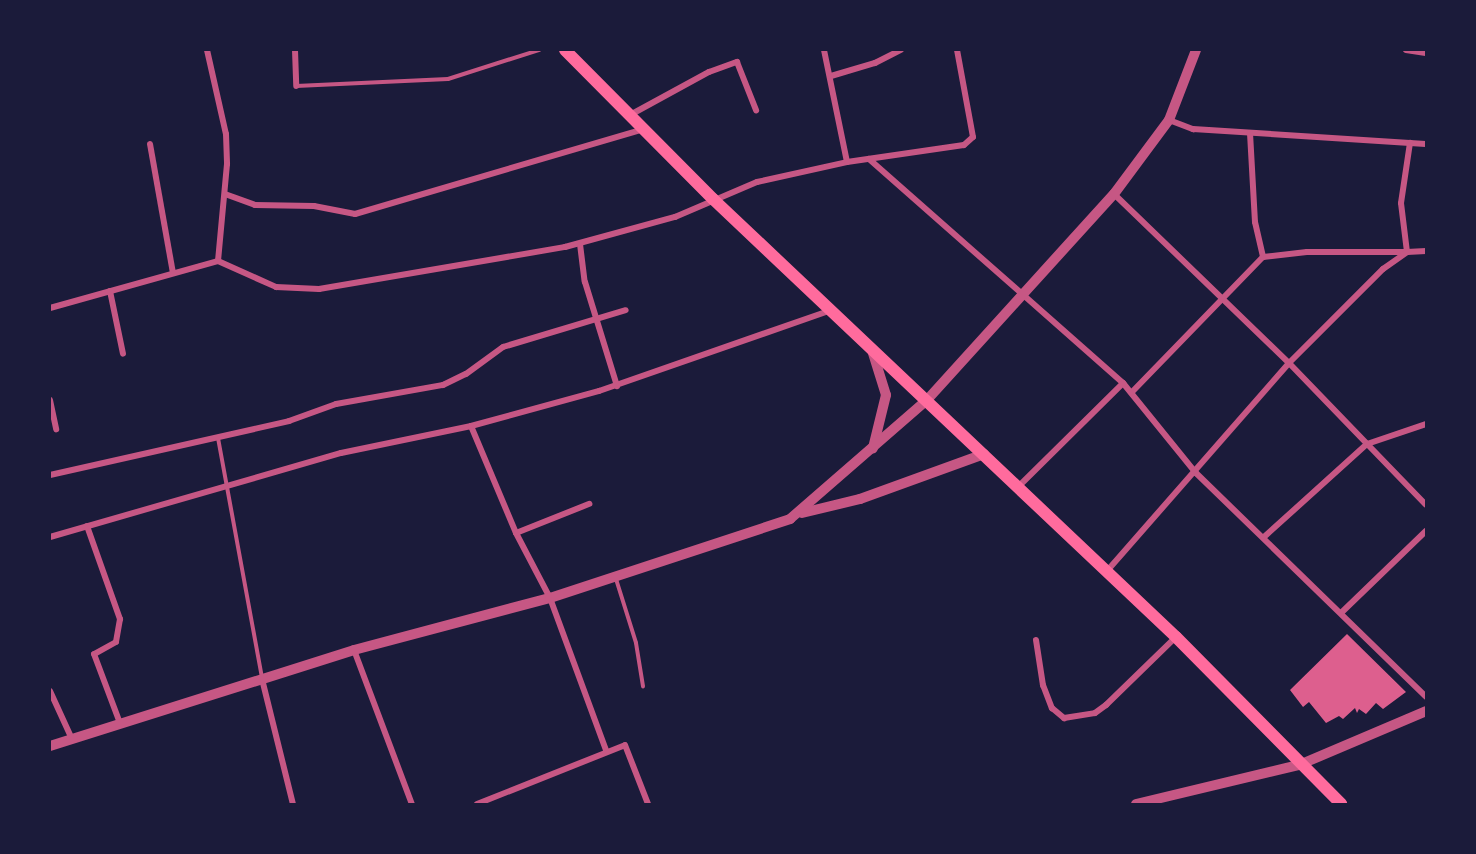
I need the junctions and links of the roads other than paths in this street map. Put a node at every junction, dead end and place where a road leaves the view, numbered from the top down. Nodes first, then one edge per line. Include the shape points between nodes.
1 (207, 50) edge
2 (296, 50) edge
3 (539, 50) edge
4 (566, 50) edge
5 (824, 50) edge
6 (901, 50) edge
7 (957, 50) edge
8 (1196, 50) edge
9 (1406, 50) edge
10 (1426, 53) edge
11 (831, 75) junction
12 (296, 86) joint
13 (756, 110) dead end
14 (630, 115) junction
15 (1169, 120) junction
16 (643, 128) junction
17 (1250, 133) junction
18 (1410, 143) junction
19 (150, 144) dead end
20 (1426, 144) edge
21 (869, 159) junction
22 (847, 162) junction
23 (225, 194) junction
24 (1114, 194) junction
25 (713, 199) junction
26 (580, 244) junction
27 (1426, 251) edge
28 (1407, 252) junction
29 (1263, 257) junction
30 (218, 261) junction
31 (173, 273) junction
32 (110, 291) junction
33 (1019, 294) junction
34 (1222, 300) junction
35 (50, 308) edge
36 (626, 310) dead end
37 (833, 310) junction
38 (596, 318) junction
39 (870, 344) junction
40 (123, 354) dead end
41 (1289, 363) junction
42 (1123, 383) junction
43 (617, 386) junction
44 (1132, 392) junction
45 (50, 399) edge
46 (927, 399) junction
47 (1426, 424) edge
48 (471, 426) junction
49 (56, 429) dead end
50 (218, 437) junction
51 (1367, 444) junction
52 (872, 450) junction
53 (984, 454) junction
54 (1196, 473) junction
55 (50, 476) edge
56 (226, 486) junction
57 (1020, 486) junction
58 (589, 504) dead end
59 (1426, 505) edge
60 (799, 513) junction
61 (87, 526) junction
62 (1426, 531) edge
63 (516, 533) junction
64 (50, 537) edge
65 (1264, 537) junction
66 (1107, 571) junction
67 (615, 575) junction
68 (550, 598) junction
69 (1341, 613) junction
70 (1176, 637) junction
71 (1036, 640) dead end
72 (354, 650) junction
73 (262, 679) junction
74 (643, 686) dead end
75 (50, 692) edge
76 (1426, 697) edge
77 (1426, 711) edge
78 (120, 723) junction
79 (72, 739) junction
80 (50, 746) edge
81 (606, 750) junction
82 (1299, 765) junction
83 (293, 804) edge
84 (412, 804) edge
85 (477, 804) edge
86 (648, 804) edge
87 (1136, 804) edge
88 (1341, 804) edge

1 - 23 street via 226,134
2 - 12 street
3 - 12 lane via 448,79
4 - 14 main road
5 - 11 street
6 - 11 street via 875,63
7 - 21 street via 972,137 964,145
8 - 15 street
9 - 10 street
11 - 22 street
13 - 14 street via 736,62 699,77
14 - 16 main road
15 - 17 street via 1193,129
15 - 24 street
16 - 23 street via 355,214 314,206 255,205
16 - 25 main road
17 - 18 street
17 - 29 street via 1255,222
18 - 20 street
18 - 28 street via 1401,203
19 - 31 street
21 - 22 street
21 - 33 street
22 - 25 street via 757,182
23 - 30 street
24 - 33 street
24 - 34 street
25 - 26 street via 675,217
25 - 37 main road
26 - 30 street via 318,289 276,287
26 - 38 street
27 - 28 street
28 - 29 street via 1307,252
28 - 41 street via 1383,269
29 - 34 street
30 - 31 street
31 - 32 street
32 - 35 street
32 - 40 street
33 - 42 street
33 - 46 street
34 - 41 street
34 - 44 street
36 - 38 street
37 - 39 main road
37 - 43 street
38 - 43 street
38 - 50 street via 503,347 466,374 443,385 336,404 289,421
39 - 46 main road
39 - 52 street via 886,395
41 - 51 street
41 - 54 street
42 - 44 street
42 - 57 street
43 - 48 street
44 - 54 street
45 - 49 street
46 - 52 street
46 - 53 main road
47 - 51 street
48 - 56 street via 341,453
48 - 63 street
50 - 55 street
50 - 56 lane
51 - 59 street
51 - 65 street
52 - 60 street
53 - 57 main road
53 - 60 street via 860,499
54 - 65 street
54 - 66 street
56 - 61 street
56 - 73 lane
57 - 66 main road
58 - 63 street
60 - 67 street via 780,523
61 - 64 street
61 - 78 street via 120,619 116,642 94,654
62 - 69 street
63 - 68 street
65 - 69 street
66 - 70 main road
67 - 68 street
67 - 74 lane via 636,643
68 - 72 street
68 - 81 street
69 - 76 street
70 - 71 street via 1095,713 1064,718 1052,708 1043,685
70 - 82 main road
72 - 73 street
72 - 84 street
73 - 78 street
73 - 83 street
75 - 79 street
77 - 82 street
78 - 79 street
79 - 80 street
81 - 85 street
81 - 86 street via 625,745
82 - 87 street
82 - 88 main road

